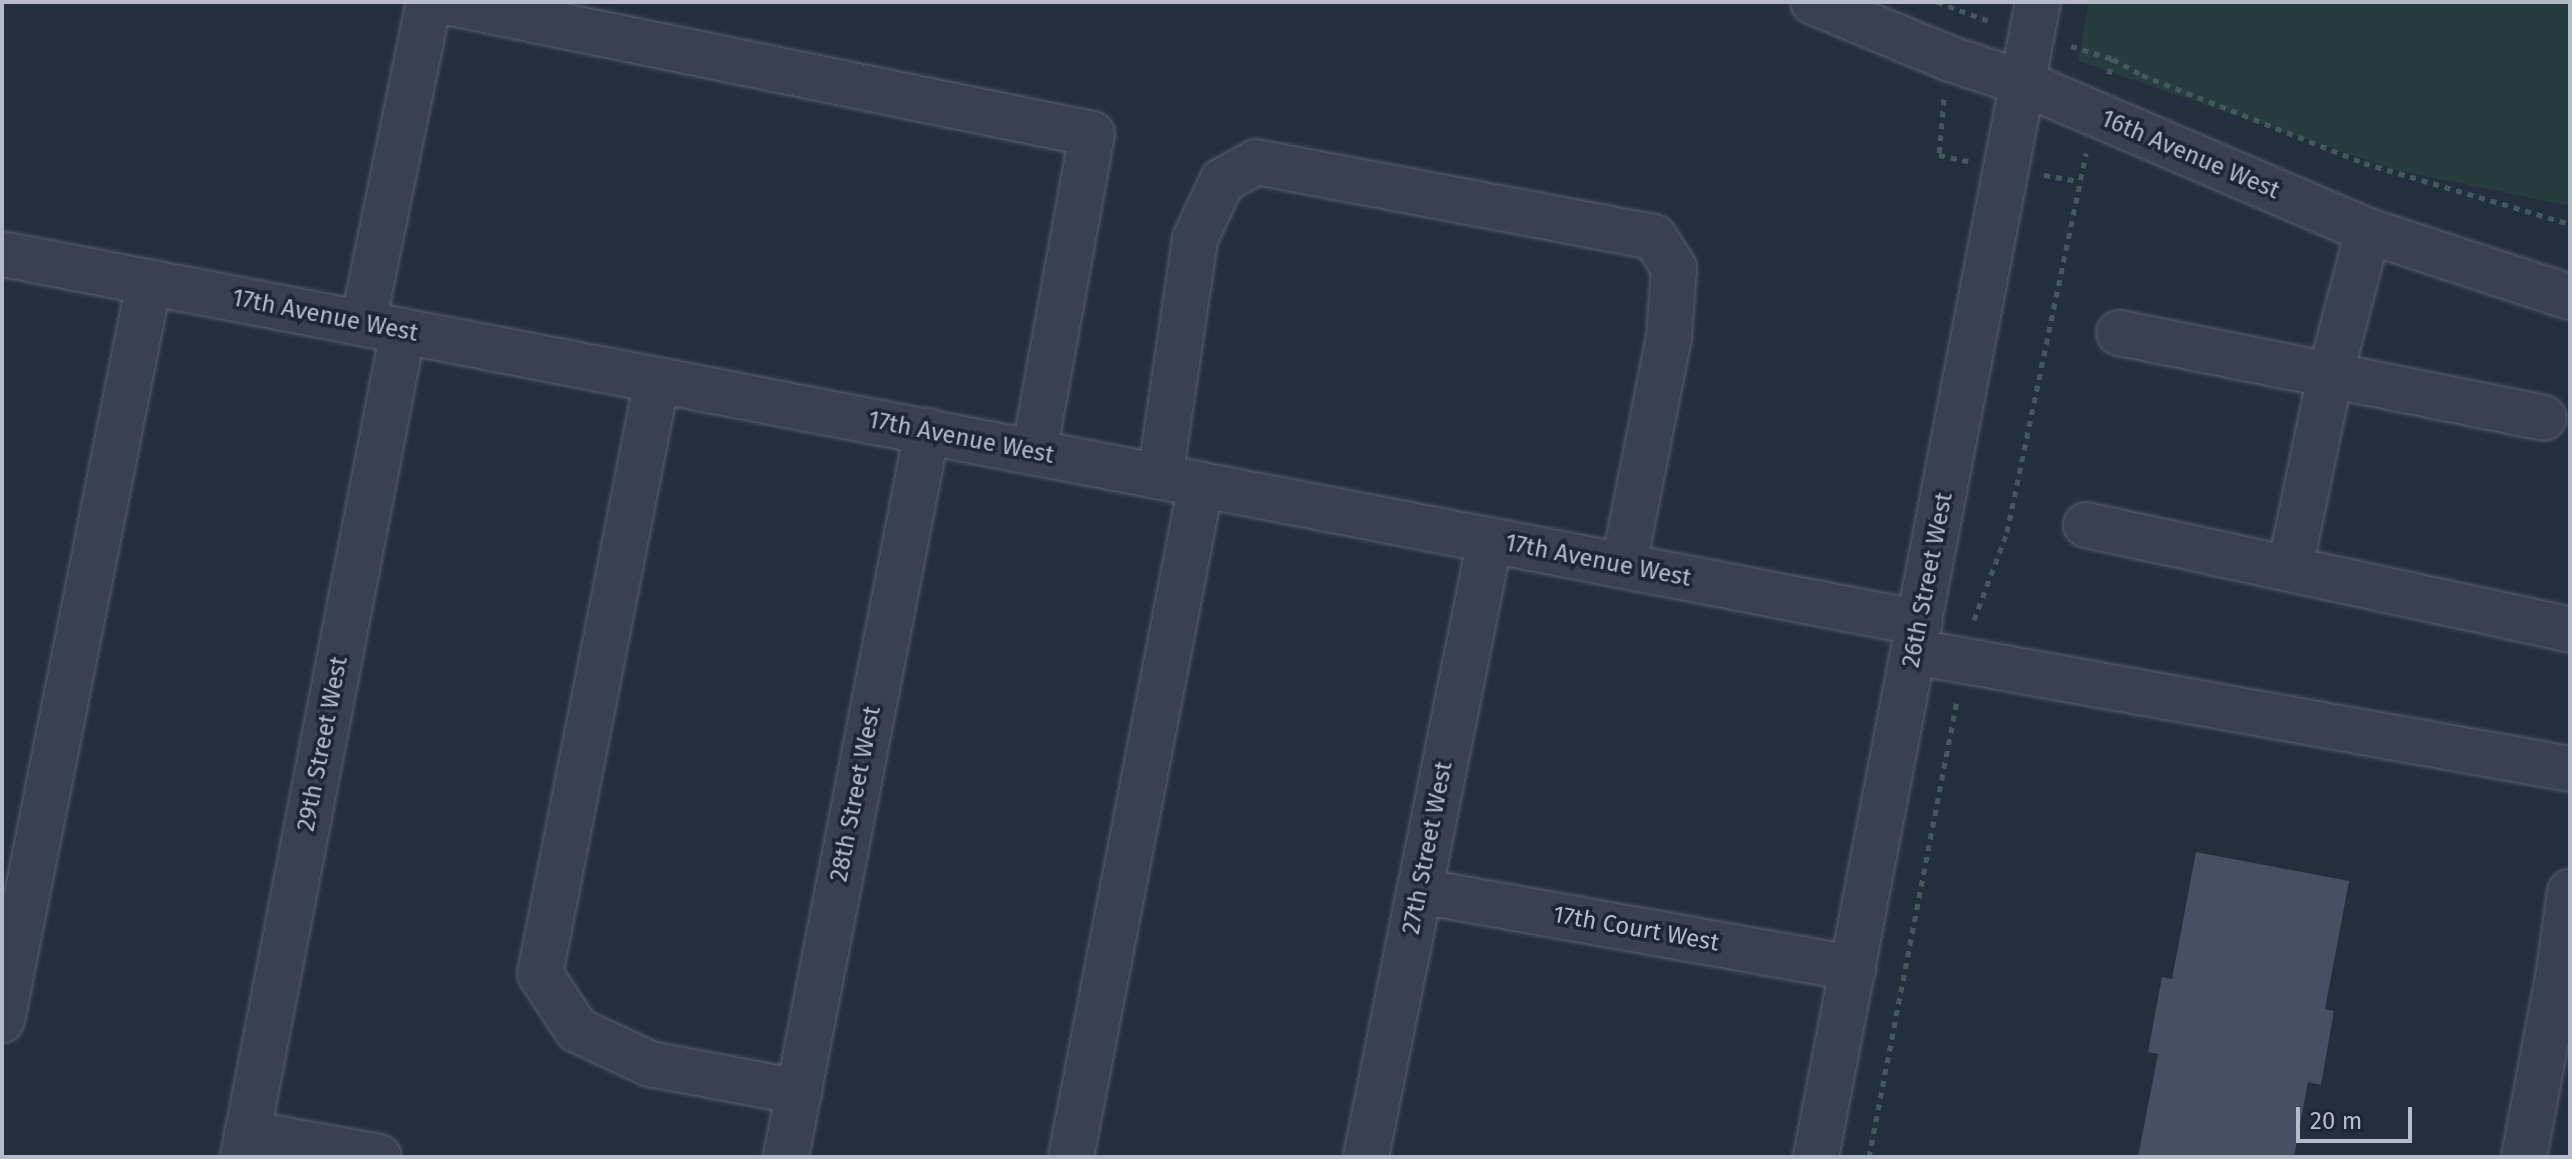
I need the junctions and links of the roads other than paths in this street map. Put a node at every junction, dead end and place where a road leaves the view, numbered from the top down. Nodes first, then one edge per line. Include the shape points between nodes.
1 (429, 2) edge
2 (446, 2) edge
3 (1813, 2) edge
4 (2038, 2) edge
5 (2023, 83) junction
6 (2368, 231) junction
7 (2, 254) edge
8 (149, 282) junction
9 (2570, 297) edge
10 (383, 327) junction
11 (2119, 333) dead end
12 (2330, 376) junction
13 (657, 380) junction
14 (2544, 418) dead end
15 (927, 431) junction
16 (1034, 452) junction
17 (1181, 481) junction
18 (2086, 525) dead end
19 (1490, 540) junction
20 (1624, 565) junction
21 (2290, 568) junction
22 (2570, 630) edge
23 (1918, 637) junction
24 (2570, 769) edge
25 (1419, 891) junction
26 (2570, 892) edge
27 (1853, 968) junction
28 (2565, 972) edge
29 (2, 1020) edge
30 (799, 1092) junction
31 (245, 1145) edge
32 (379, 1157) edge
33 (786, 1157) edge
34 (1071, 1157) edge
35 (1366, 1157) edge
36 (1816, 1157) edge
37 (2524, 1157) edge

1 - 10 street, 29th Street West
2 - 16 street via 1092,134
3 - 5 street, 16th Avenue West
4 - 5 street, 26th Street West
5 - 6 street, 16th Avenue West
5 - 23 street, 26th Street West
6 - 9 street, 16th Avenue West
6 - 12 street
7 - 8 street, 17th Avenue West
8 - 10 street, 17th Avenue West
8 - 29 street
10 - 13 street, 17th Avenue West
10 - 31 street, 29th Street West
11 - 12 street
12 - 14 street
12 - 21 street
13 - 15 street, 17th Avenue West
13 - 30 street via 540,974 577,1030 650,1064
15 - 16 street, 17th Avenue West
15 - 30 street, 28th Street West
16 - 17 street, 17th Avenue West
17 - 19 street, 17th Avenue West
17 - 20 street via 1195,239 1222,181 1256,162 1654,237 1674,268 1669,337
17 - 34 street
18 - 21 street
19 - 20 street, 17th Avenue West
19 - 25 street, 27th Street West
20 - 23 street, 17th Avenue West
21 - 22 street
23 - 24 street, 17th Avenue West
23 - 27 street, 26th Street West
25 - 27 street, 17th Court West
25 - 35 street, 27th Street West
26 - 28 street
27 - 36 street, 26th Street West
28 - 37 street
30 - 33 street, 28th Street West
31 - 32 street

